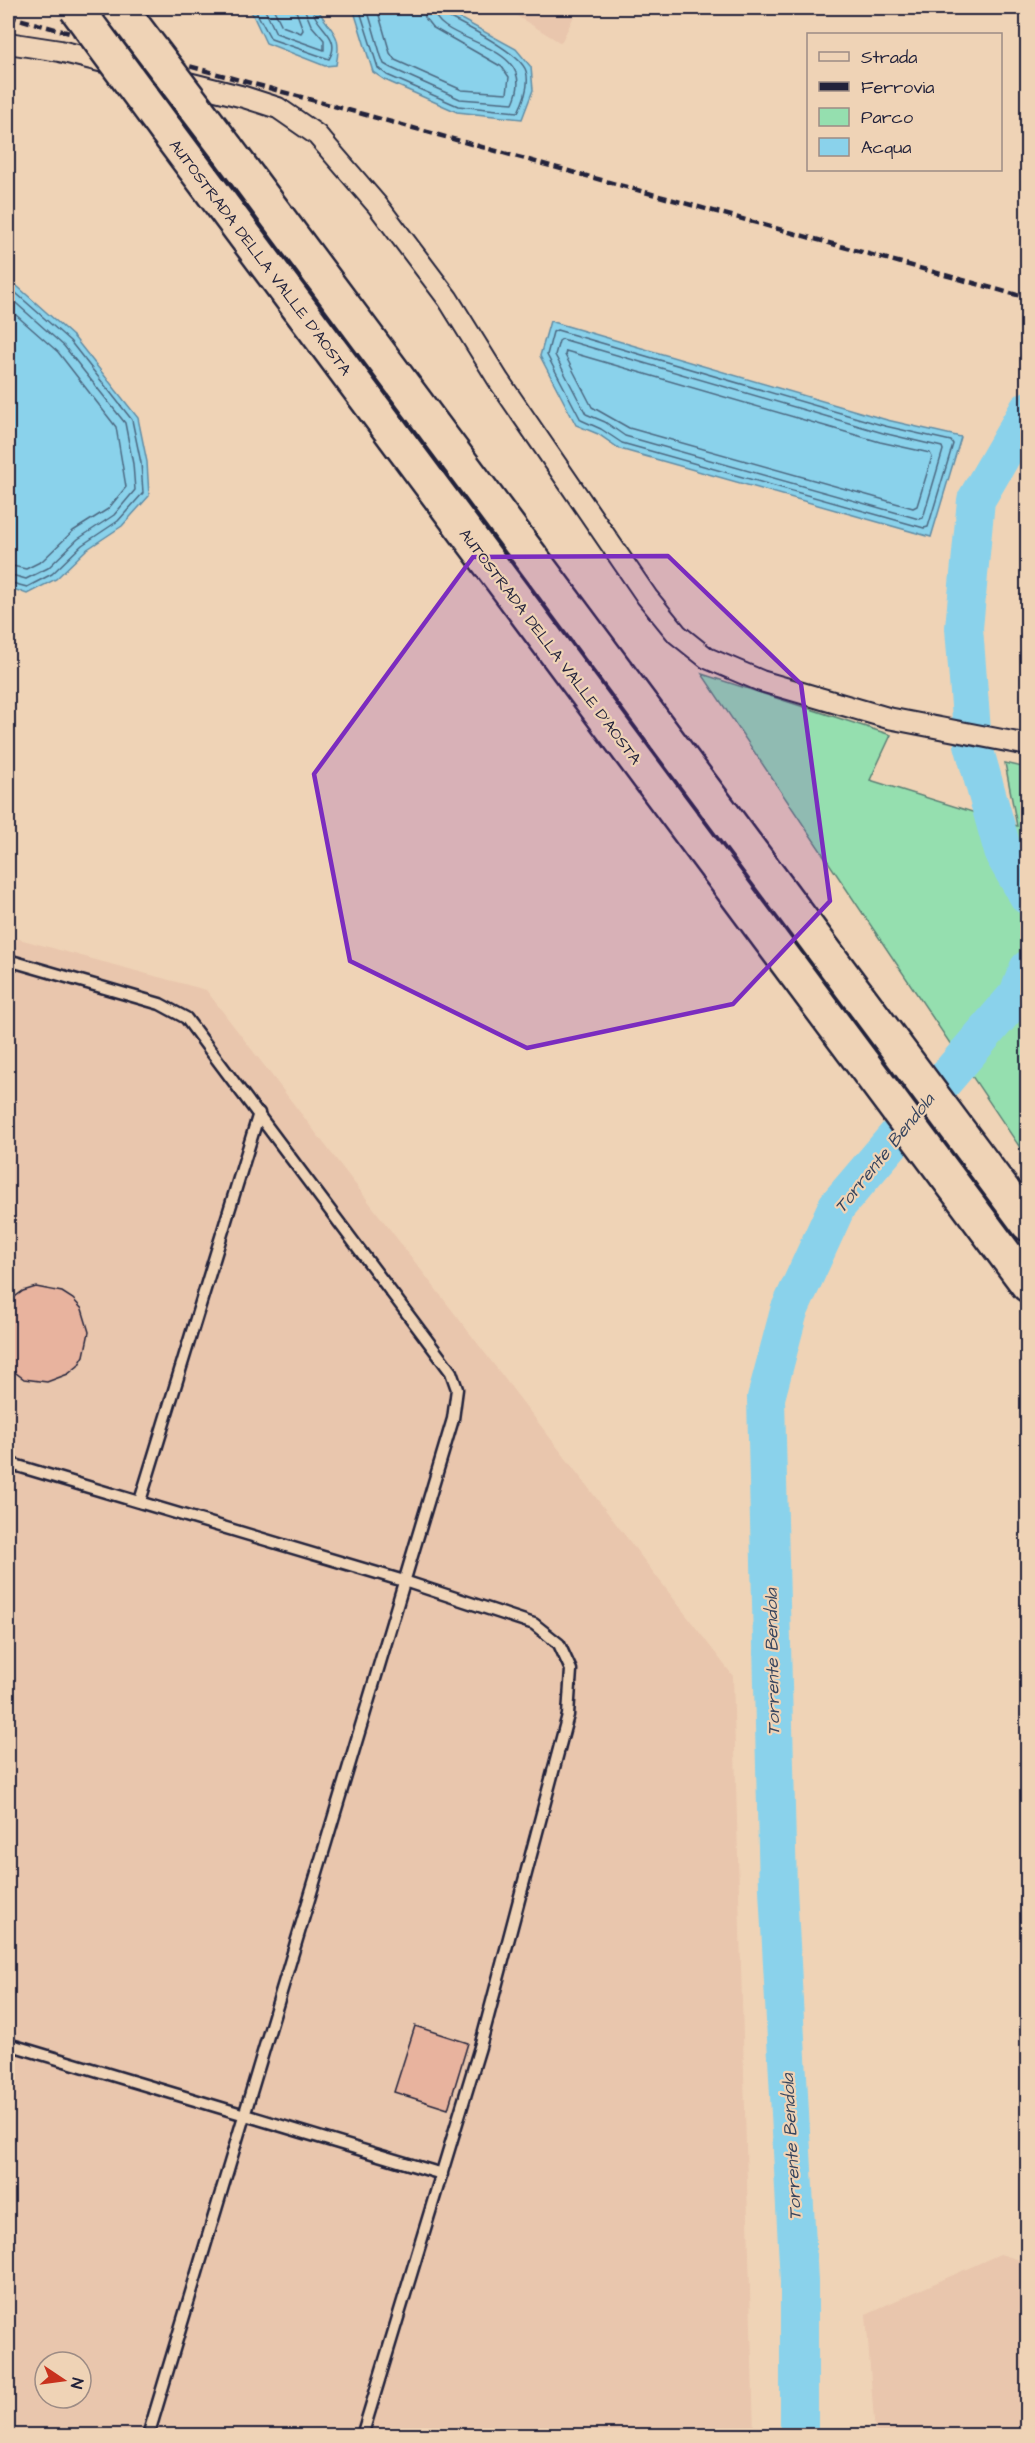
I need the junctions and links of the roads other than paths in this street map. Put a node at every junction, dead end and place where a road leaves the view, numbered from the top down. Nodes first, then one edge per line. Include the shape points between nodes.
1 (76, 8) edge
2 (120, 8) edge
3 (8, 44) edge
4 (1019, 743) edge
5 (8, 960) edge
6 (259, 1113) junction
7 (1018, 1211) edge
8 (1028, 1285) edge
9 (8, 1463) edge
10 (140, 1501) junction
11 (404, 1581) junction
12 (8, 2044) edge
13 (244, 2114) junction
14 (442, 2174) junction
15 (148, 2436) edge
16 (362, 2436) edge

1 - 8 highway, AUTOSTRADA DELLA VALLE D'AOSTA, bridge
2 - 7 highway, bridge
3 - 4 street via 60,51 244,97 278,108 317,135 346,166 448,299 647,597 677,634 707,658 760,681 888,717
5 - 6 lane via 160,1004 186,1018
6 - 10 lane
6 - 11 lane via 451,1372 457,1389 453,1419
9 - 10 lane
10 - 11 lane
11 - 13 lane
11 - 14 lane via 534,1624 559,1644 571,1670 568,1715 483,2037
12 - 13 lane
13 - 14 lane
13 - 15 lane
14 - 16 lane

